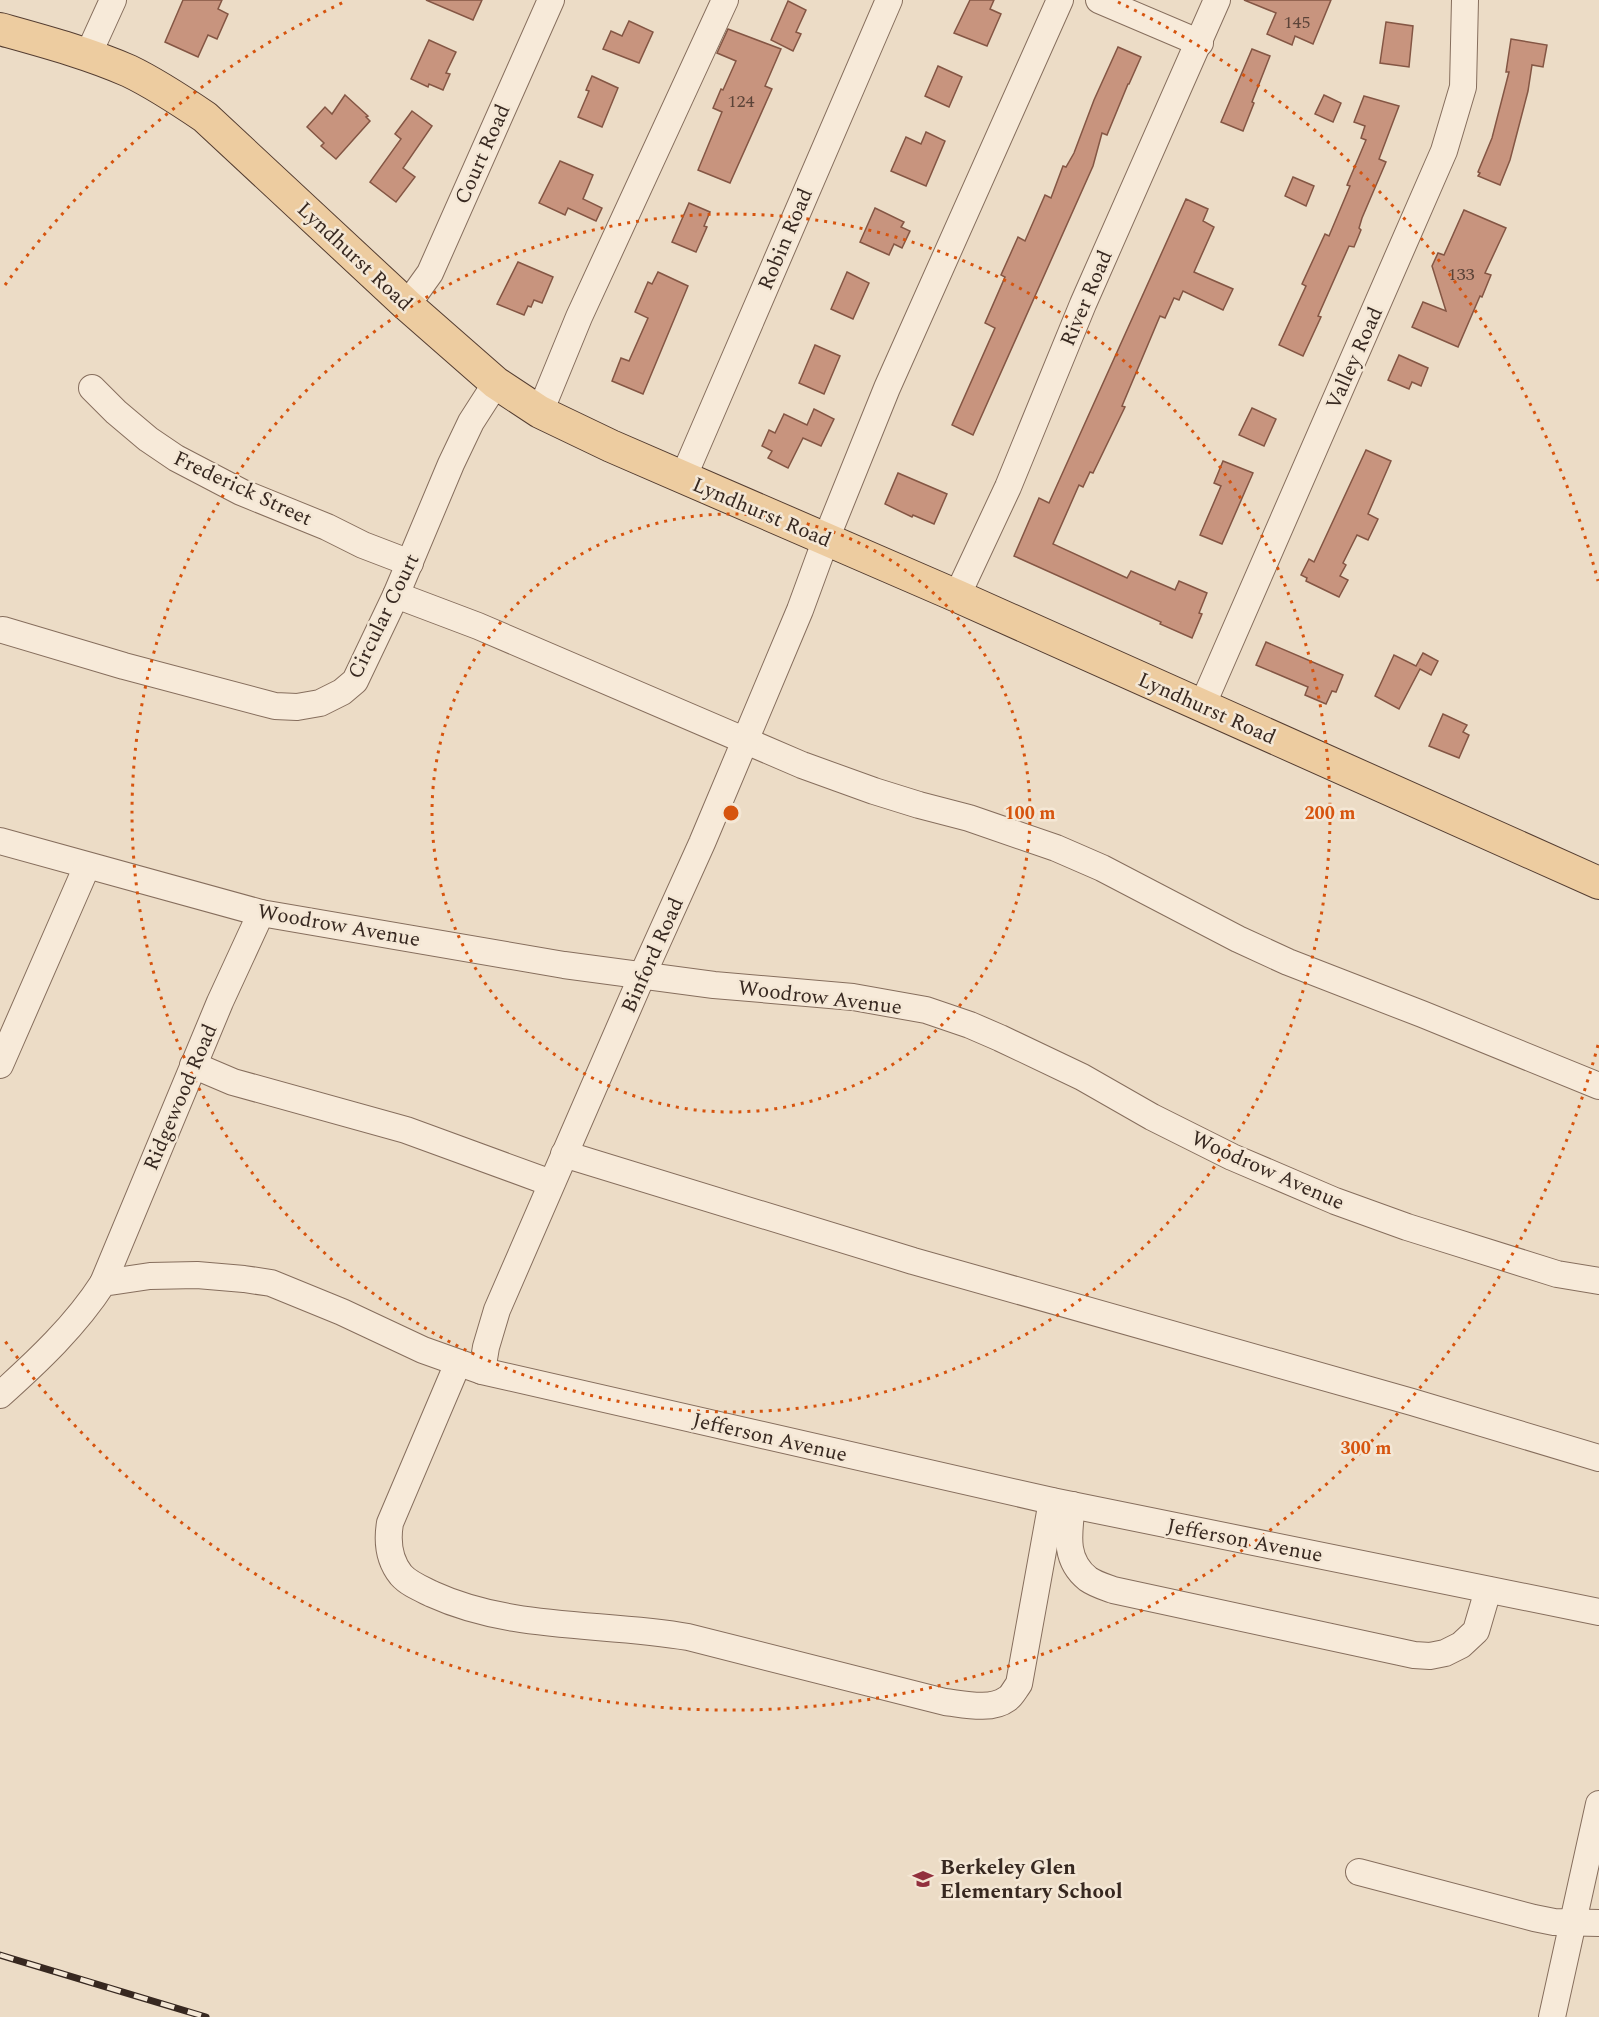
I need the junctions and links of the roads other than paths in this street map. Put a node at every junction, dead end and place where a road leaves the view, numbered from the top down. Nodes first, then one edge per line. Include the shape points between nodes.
1 (113, 0) edge
2 (551, 0) edge
3 (724, 0) edge
4 (889, 0) edge
5 (1060, 0) edge
6 (1099, 0) edge
7 (1217, 0) edge
8 (1465, 0) edge
9 (13, 33) edge
10 (1200, 43) junction
11 (88, 55) junction
12 (407, 305) junction
13 (496, 384) junction
14 (92, 388) dead end
15 (540, 412) junction
16 (683, 478) junction
17 (826, 539) junction
18 (410, 563) junction
19 (396, 595) junction
20 (957, 596) junction
21 (3, 630) dead end
22 (1202, 706) junction
23 (746, 739) junction
24 (0, 841) edge
25 (87, 866) junction
26 (1599, 883) edge
27 (261, 913) junction
28 (642, 976) junction
29 (0, 1065) edge
30 (193, 1065) junction
31 (1599, 1086) edge
32 (564, 1154) junction
33 (551, 1183) junction
34 (1599, 1281) edge
35 (104, 1282) junction
36 (458, 1364) junction
37 (482, 1371) junction
38 (0, 1395) edge
39 (1599, 1458) edge
40 (1062, 1503) junction
41 (1488, 1590) junction
42 (1599, 1612) edge
43 (1599, 1804) edge
44 (1359, 1872) dead end
45 (1573, 1921) junction
46 (1599, 1923) edge
47 (1552, 2017) edge

1 - 11 street
2 - 12 street, Court Road via 430,273
3 - 15 street via 579,317
4 - 16 street, Robin Road
5 - 17 street, Binford Road via 887,388
6 - 10 street
7 - 10 street, River Road
8 - 22 street, Valley Road via 1463,87 1444,151
9 - 11 main road, Lyndhurst Road
10 - 20 street, River Road
11 - 12 main road, Lyndhurst Road via 129,71 205,117
12 - 13 main road, Lyndhurst Road
13 - 15 main road, Lyndhurst Road
13 - 18 street, Circular Court via 471,422
14 - 18 street, Frederick Street via 140,433 176,458 242,492
15 - 16 main road, Lyndhurst Road
16 - 17 main road, Lyndhurst Road
17 - 20 main road, Lyndhurst Road
17 - 23 street, Binford Road
18 - 19 street, Circular Court
19 - 21 street, Circular Court via 355,681 320,703 297,707 275,706
19 - 23 street
20 - 22 main road, Lyndhurst Road
22 - 26 main road, Lyndhurst Road
23 - 28 street, Binford Road
23 - 31 street via 874,792 969,818 1056,848 1288,962
24 - 25 street, Woodrow Avenue
25 - 27 street, Woodrow Avenue
25 - 29 street
27 - 28 street, Woodrow Avenue
27 - 30 street, Ridgewood Road
28 - 32 street, Binford Road
28 - 34 street, Woodrow Avenue via 853,997 926,1010 1000,1038 1232,1157 1335,1201 1557,1274
30 - 33 street via 233,1082 406,1130
30 - 35 street, Ridgewood Road
32 - 33 street, Binford Road
32 - 39 street via 913,1261
33 - 37 street, Binford Road via 497,1310
35 - 36 street, Jefferson Avenue via 197,1275 271,1283
35 - 38 street via 88,1306
36 - 37 street, Jefferson Avenue
36 - 40 street via 390,1523 389,1549 402,1576 415,1586 486,1612 534,1621 688,1637 945,1702 997,1704 1008,1699 1019,1684
37 - 40 street, Jefferson Avenue
40 - 41 street, Jefferson Avenue
40 - 41 street via 1074,1564 1089,1579 1105,1587 1414,1654 1430,1656 1461,1645 1476,1631
41 - 42 street, Jefferson Avenue
43 - 45 street
44 - 45 street via 1534,1918
45 - 46 street
45 - 47 street

